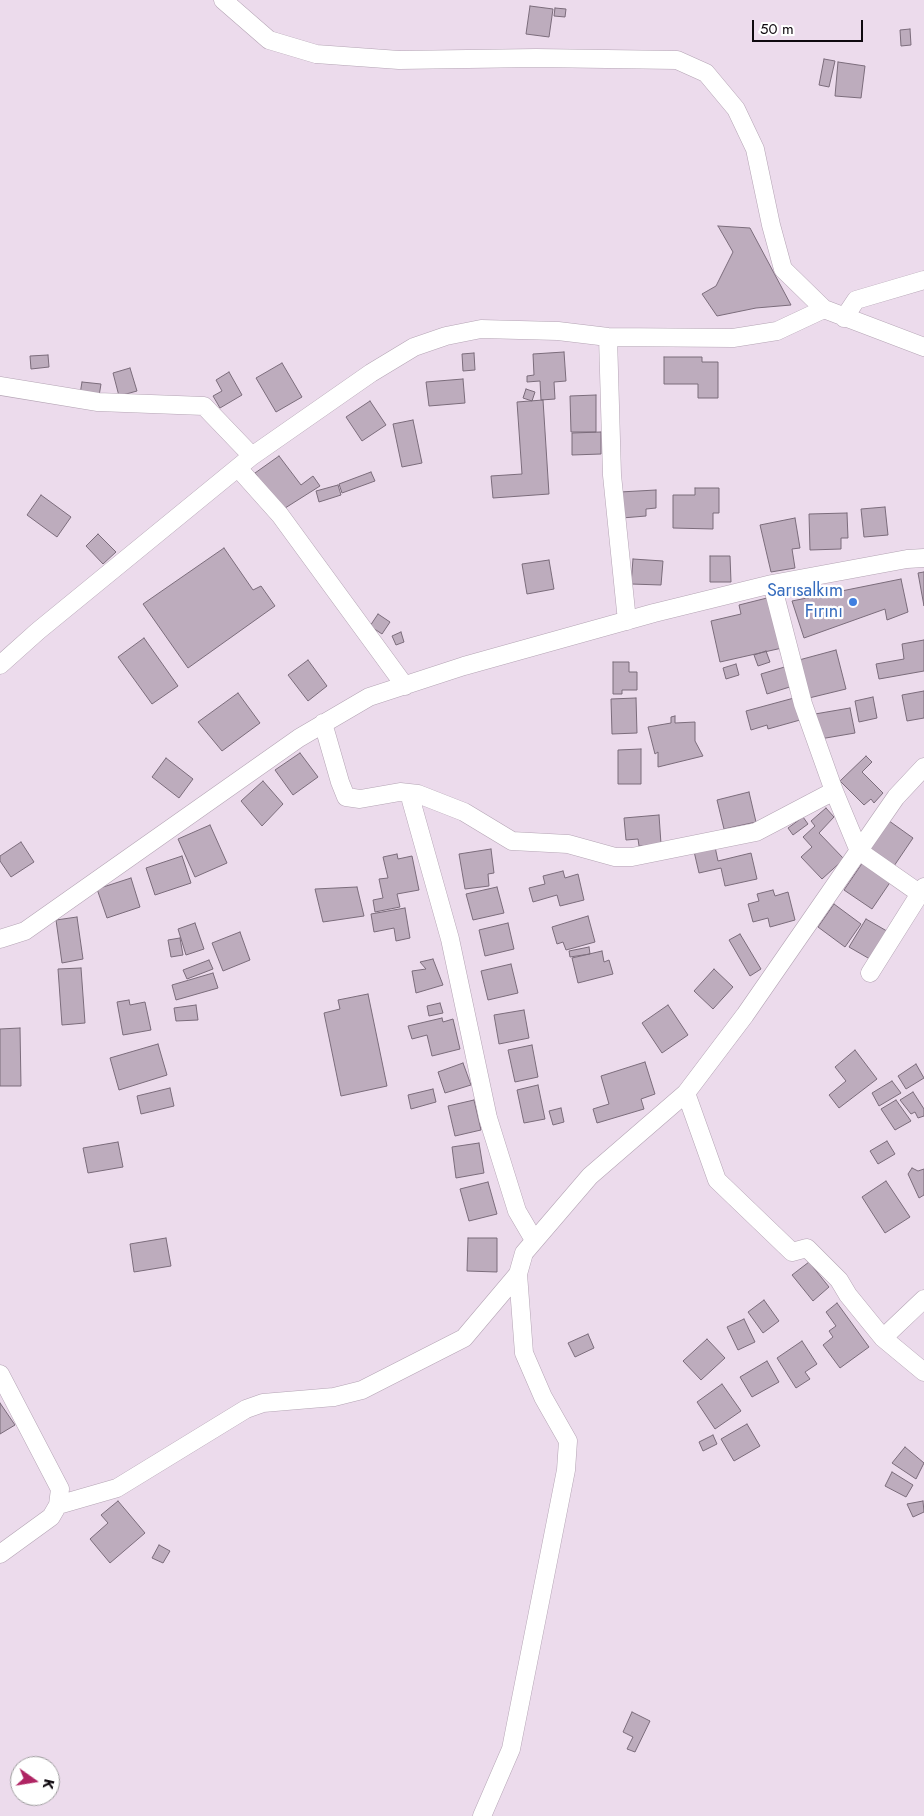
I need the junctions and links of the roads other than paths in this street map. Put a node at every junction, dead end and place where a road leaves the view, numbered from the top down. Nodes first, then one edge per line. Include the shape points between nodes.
1 (223, 0) edge
2 (924, 280) edge
3 (824, 309) junction
4 (844, 318) junction
5 (608, 337) junction
6 (924, 347) edge
7 (0, 386) edge
8 (252, 456) junction
9 (238, 468) junction
10 (924, 558) edge
11 (772, 584) junction
12 (627, 621) junction
13 (0, 665) edge
14 (405, 686) junction
15 (324, 723) junction
16 (924, 767) edge
17 (834, 792) junction
18 (409, 793) junction
19 (859, 851) junction
20 (921, 890) edge
21 (0, 939) edge
22 (870, 973) dead end
23 (686, 1092) junction
24 (534, 1240) junction
25 (518, 1274) junction
26 (924, 1299) edge
27 (884, 1338) junction
28 (924, 1372) edge
29 (0, 1374) edge
30 (58, 1505) junction
31 (0, 1554) edge
32 (482, 1816) edge

1 - 3 street via 269,40 316,54 400,60 677,60 706,73 736,109 754,149 783,269
2 - 4 street via 856,300
3 - 4 street
3 - 5 street via 777,331 733,338
4 - 6 street
5 - 8 street via 481,329 422,344 372,373
5 - 12 street via 612,475
7 - 8 street via 98,402 204,406
8 - 9 street
9 - 13 street
9 - 14 street via 280,515
10 - 11 street
11 - 12 street
11 - 17 street via 803,704
12 - 14 street via 464,666
14 - 15 street via 369,697
15 - 18 street via 346,797 360,799
15 - 21 street via 298,738 25,931
16 - 19 street via 896,797
17 - 18 street via 756,832 632,858 615,857 568,844 512,841 464,812
17 - 19 street
18 - 24 street via 450,939 488,1118 517,1211
19 - 20 street
19 - 23 street via 745,1015
20 - 22 street
23 - 24 street via 590,1176
23 - 27 street via 717,1180 792,1252 807,1248 839,1280
24 - 25 street via 524,1253
25 - 30 street via 464,1338 370,1385 334,1396 263,1403 246,1409 117,1488
25 - 32 street via 524,1353 543,1397 568,1441 566,1470 511,1749
26 - 27 street
27 - 28 street
29 - 30 street via 60,1489
30 - 31 street via 51,1517

